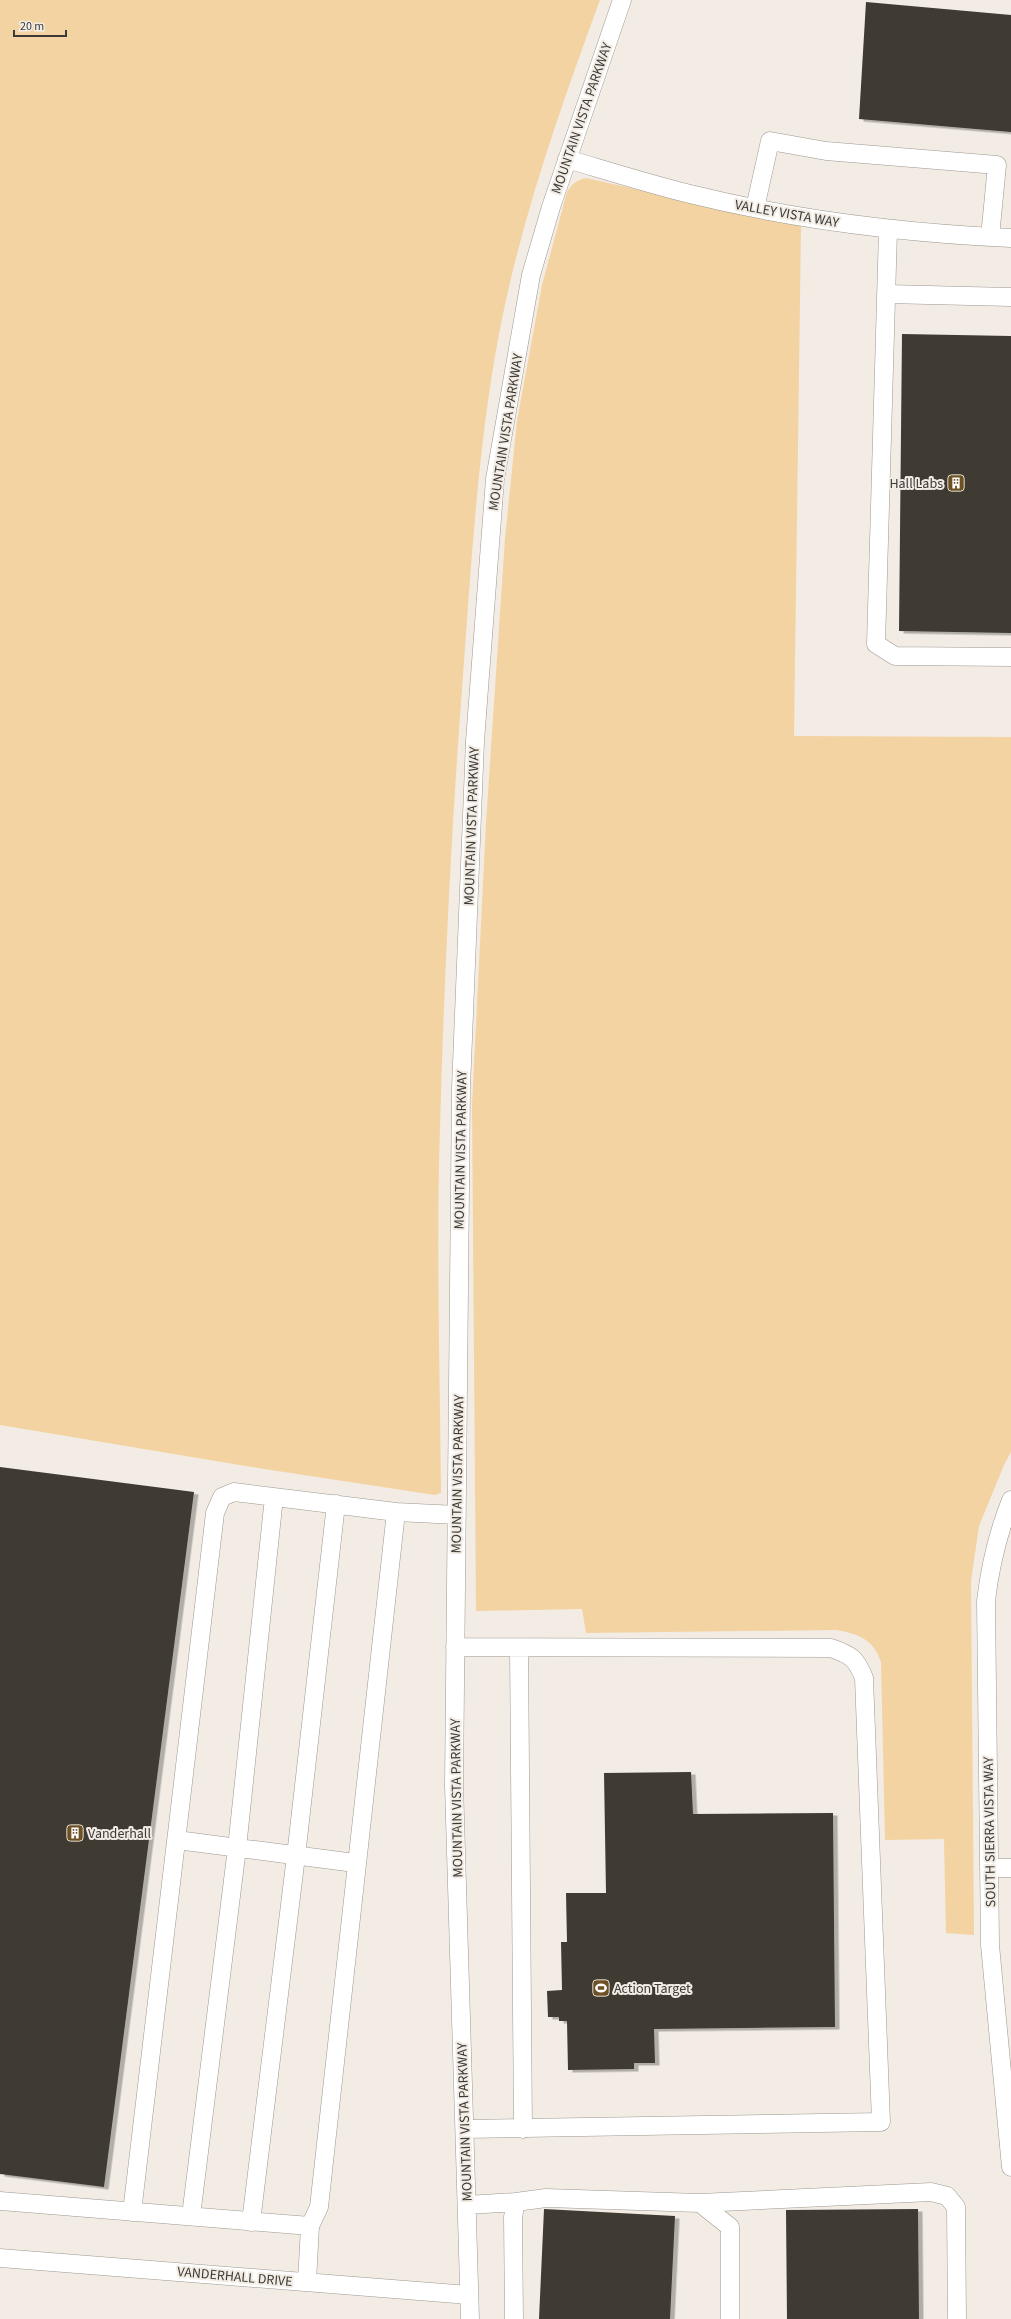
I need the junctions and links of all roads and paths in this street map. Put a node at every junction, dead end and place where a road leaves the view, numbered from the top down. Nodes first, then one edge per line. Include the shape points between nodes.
1 (622, 0) edge
2 (567, 159) junction
3 (1004, 165) edge
4 (755, 208) junction
5 (888, 230) junction
6 (990, 237) junction
7 (1011, 238) edge
8 (886, 294) junction
9 (1011, 297) edge
10 (1011, 658) edge
11 (274, 1497) junction
12 (1011, 1500) edge
13 (336, 1504) junction
14 (396, 1512) junction
15 (457, 1515) junction
16 (455, 1647) junction
17 (519, 1648) junction
18 (177, 1840) junction
19 (237, 1848) junction
20 (296, 1856) junction
21 (355, 1863) junction
22 (989, 1868) junction
23 (1011, 1868) edge
24 (465, 2129) junction
25 (523, 2129) junction
26 (1011, 2167) edge
27 (0, 2201) edge
28 (516, 2202) junction
29 (700, 2203) junction
30 (467, 2205) junction
31 (132, 2212) junction
32 (191, 2216) junction
33 (251, 2222) junction
34 (310, 2226) junction
35 (0, 2258) edge
36 (307, 2282) junction
37 (469, 2295) junction
38 (470, 2319) edge
39 (514, 2319) edge
40 (730, 2319) edge
41 (957, 2319) edge

1 - 2 street, MOUNTAIN VISTA PARKWAY
2 - 4 street, VALLEY VISTA WAY via 690,194
2 - 15 street, MOUNTAIN VISTA PARKWAY via 531,275 495,479 475,741 461,1088
3 - 4 street via 826,151 770,141
3 - 6 street
4 - 5 street, VALLEY VISTA WAY
5 - 6 street, VALLEY VISTA WAY
5 - 8 street
6 - 7 street, VALLEY VISTA WAY
8 - 9 street
8 - 10 street via 876,644 895,656
11 - 13 street
11 - 18 street via 234,1492 222,1497 215,1514
11 - 19 street
12 - 22 street, SOUTH SIERRA VISTA WAY via 1000,1527 990,1569 986,1601
13 - 14 street
13 - 20 street
14 - 15 street
14 - 21 street
15 - 16 street, MOUNTAIN VISTA PARKWAY
16 - 17 street
16 - 24 street, MOUNTAIN VISTA PARKWAY via 454,1785
17 - 25 street
17 - 25 street via 831,1648 847,1654 858,1663 864,1678 881,2122
18 - 19 street
18 - 31 street
19 - 20 street
19 - 32 street
20 - 21 street
20 - 33 street
21 - 34 street via 319,2207
22 - 23 street
22 - 26 street, SOUTH SIERRA VISTA WAY via 990,1945
24 - 25 street
24 - 30 street, MOUNTAIN VISTA PARKWAY
27 - 31 street
28 - 29 street via 546,2198
28 - 30 street
28 - 39 street
29 - 40 street via 730,2227
29 - 41 street via 931,2192 947,2196 956,2207
30 - 37 street, MOUNTAIN VISTA PARKWAY
31 - 32 street
32 - 33 street
33 - 34 street
34 - 36 street
35 - 36 street, VANDERHALL DRIVE
36 - 37 street, VANDERHALL DRIVE
37 - 38 street, MOUNTAIN VISTA PARKWAY

